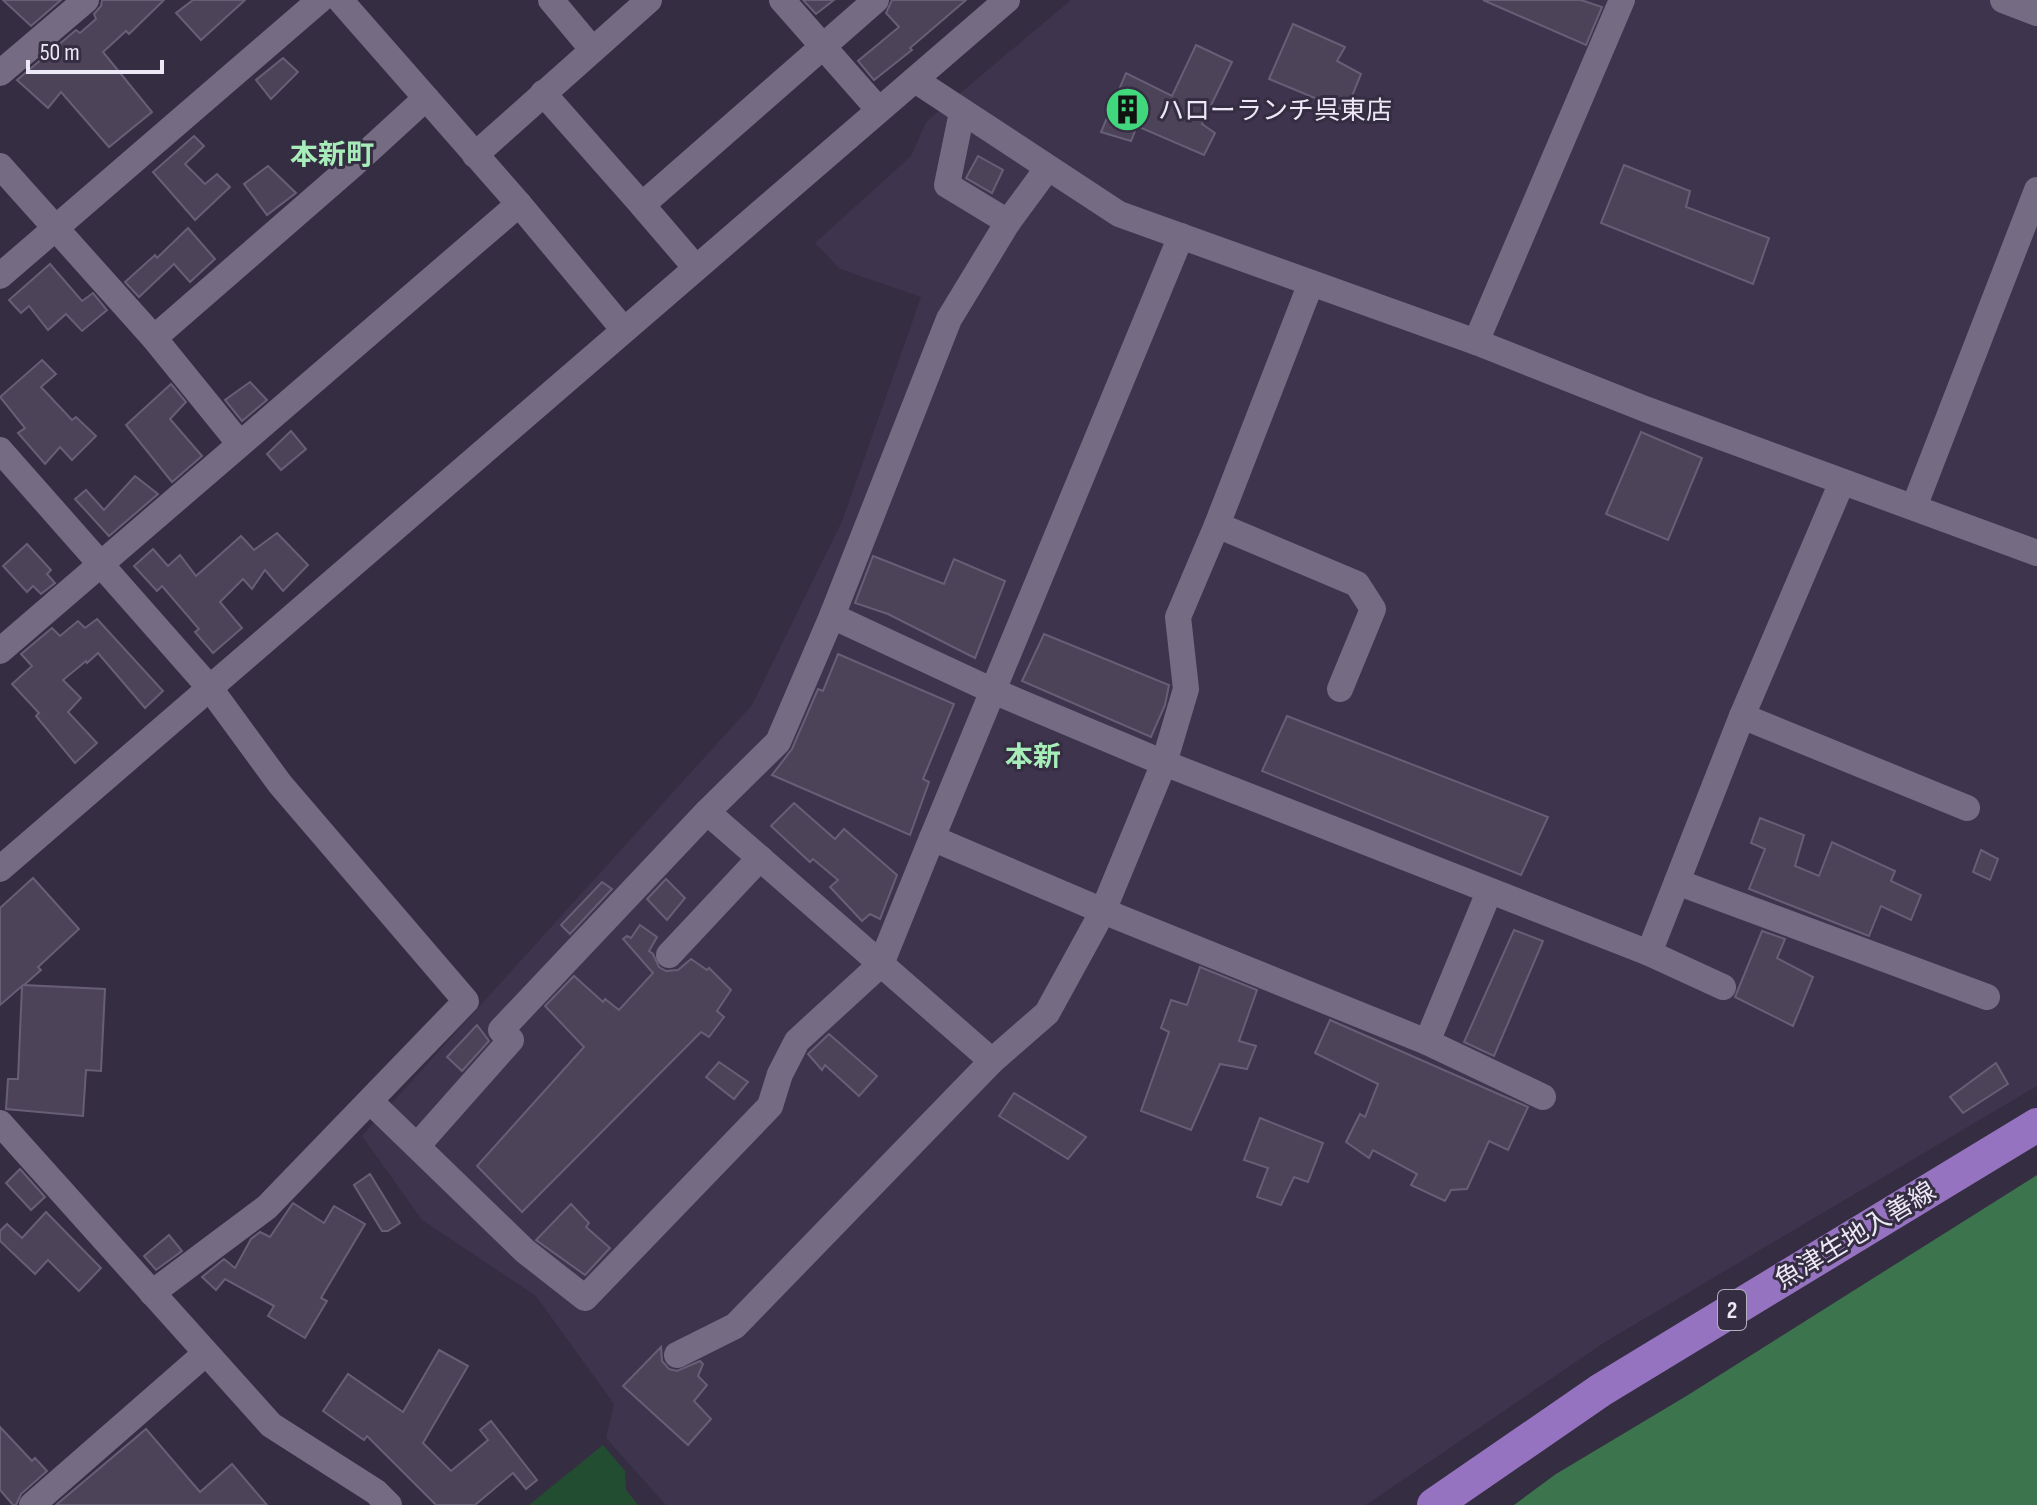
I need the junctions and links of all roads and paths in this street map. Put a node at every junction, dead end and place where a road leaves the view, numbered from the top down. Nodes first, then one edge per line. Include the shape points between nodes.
1 (86, 0) edge
2 (320, 0) edge
3 (340, 0) edge
4 (551, 0) edge
5 (649, 0) edge
6 (782, 0) edge
7 (876, 0) edge
8 (1622, 0) edge
9 (2003, 0) edge
10 (993, 4) edge
11 (2037, 13) edge
12 (823, 46) junction
13 (592, 49) junction
14 (0, 73) edge
15 (915, 80) junction
16 (543, 93) junction
17 (426, 98) junction
18 (879, 110) junction
19 (962, 112) junction
20 (475, 155) junction
21 (0, 166) edge
22 (1047, 169) junction
23 (2037, 190) edge
24 (519, 204) junction
25 (642, 205) junction
26 (1008, 222) junction
27 (57, 228) junction
28 (1181, 236) junction
29 (696, 268) junction
30 (0, 276) edge
31 (1311, 283) junction
32 (624, 330) junction
33 (154, 338) junction
34 (1476, 342) junction
35 (240, 444) junction
36 (0, 450) edge
37 (1842, 482) junction
38 (1914, 507) junction
39 (1217, 525) junction
40 (2037, 553) edge
41 (103, 565) junction
42 (832, 616) junction
43 (0, 651) edge
44 (209, 687) junction
45 (1340, 689) dead end
46 (991, 690) junction
47 (1742, 716) junction
48 (1164, 763) junction
49 (1967, 808) dead end
50 (707, 812) junction
51 (932, 838) junction
52 (760, 858) junction
53 (0, 869) edge
54 (1677, 882) junction
55 (1489, 892) junction
56 (1103, 911) junction
57 (1649, 953) junction
58 (669, 955) dead end
59 (881, 964) junction
60 (1723, 987) dead end
61 (1987, 997) dead end
62 (1427, 1042) junction
63 (992, 1061) junction
64 (1543, 1097) dead end
65 (371, 1102) junction
66 (0, 1123) edge
67 (2037, 1125) edge
68 (417, 1146) junction
69 (152, 1293) junction
70 (206, 1353) junction
71 (677, 1355) dead end
72 (32, 1505) edge
73 (389, 1505) edge
74 (1434, 1505) edge

1 - 14 street
2 - 27 street
3 - 17 street
4 - 13 street
5 - 13 street
6 - 12 street
7 - 12 street
8 - 34 street
9 - 11 street
10 - 15 street
12 - 18 street
12 - 25 street
13 - 16 street
15 - 18 street
15 - 19 street
16 - 20 street
16 - 25 street
17 - 20 street
17 - 33 street
18 - 29 street
19 - 22 street
19 - 26 street via 947,185
20 - 24 street
21 - 27 street
22 - 26 street
22 - 28 street via 1119,214
23 - 38 street
24 - 32 street
24 - 35 street
25 - 29 street
26 - 42 street via 949,319
27 - 30 street
27 - 33 street
28 - 31 street
28 - 46 street
29 - 32 street
31 - 34 street
31 - 39 street
32 - 44 street
33 - 35 street
34 - 37 street
35 - 41 street
36 - 41 street
37 - 38 street
37 - 47 street
38 - 40 street
39 - 45 street via 1357,584 1373,609
39 - 48 street via 1178,617 1186,689
41 - 43 street
41 - 44 street
42 - 46 street
42 - 50 street via 778,742
44 - 53 street
44 - 65 street via 280,784 466,1001
46 - 48 street
46 - 51 street
47 - 49 street
47 - 54 street
48 - 55 street
48 - 56 street
50 - 52 street
50 - 68 street via 501,1030 511,1040
51 - 56 street
51 - 59 street
52 - 58 street
52 - 59 street
54 - 57 street
54 - 61 street
55 - 57 street
55 - 62 street
56 - 62 street
56 - 63 street via 1047,1013
57 - 60 street
59 - 63 street
59 - 68 street via 797,1041 770,1106 585,1298 525,1251
62 - 64 street
63 - 71 street via 735,1326
65 - 68 street
65 - 69 street via 267,1207
66 - 69 street
67 - 74 main road, 魚津生地入善線 / 2 via 1601,1390
69 - 70 street
70 - 72 street
70 - 73 street via 271,1425

